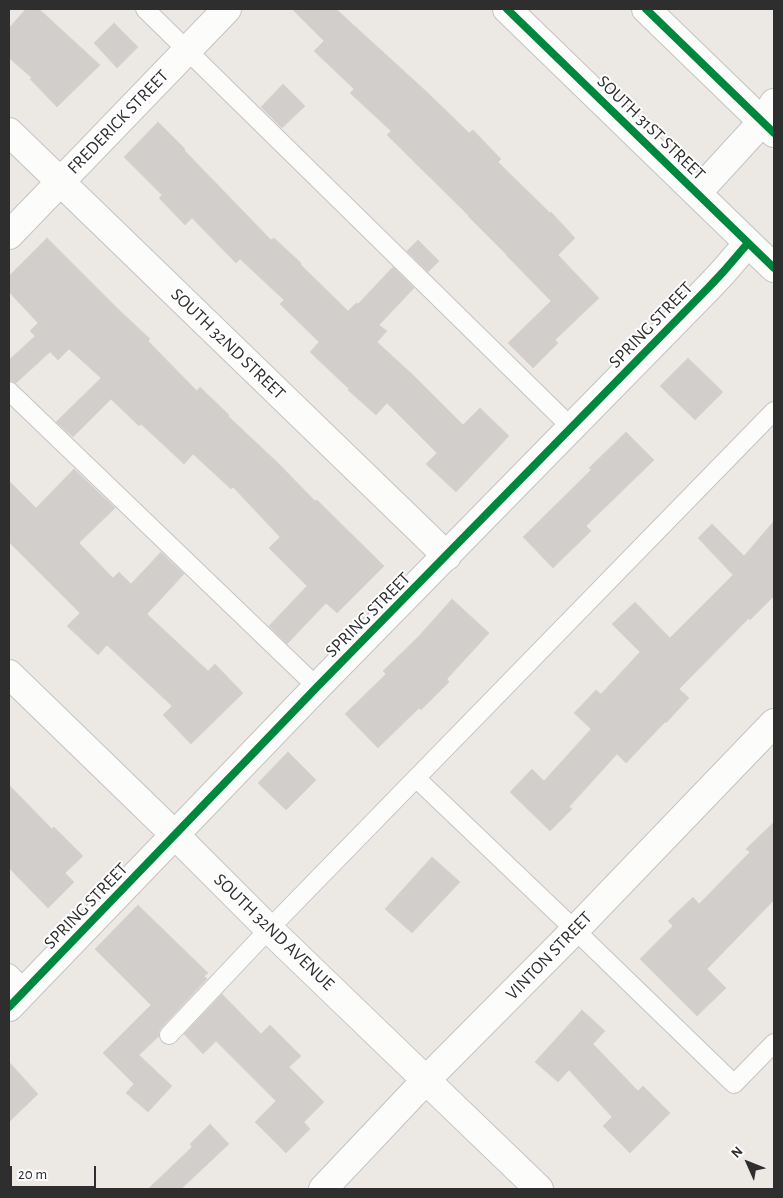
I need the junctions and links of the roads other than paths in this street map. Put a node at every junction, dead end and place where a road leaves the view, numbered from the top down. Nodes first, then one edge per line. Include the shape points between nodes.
1 (145, 9) edge
2 (227, 9) edge
3 (508, 9) edge
4 (646, 9) edge
5 (187, 50) junction
6 (770, 119) edge
7 (9, 132) edge
8 (61, 182) junction
9 (697, 193) junction
10 (9, 235) edge
11 (748, 243) junction
12 (774, 268) edge
13 (9, 391) edge
14 (774, 411) edge
15 (572, 428) junction
16 (447, 556) junction
17 (9, 674) edge
18 (317, 687) junction
19 (774, 723) edge
20 (416, 778) junction
21 (175, 835) junction
22 (269, 929) junction
23 (575, 930) junction
24 (14, 990) edge
25 (169, 1035) dead end
26 (774, 1043) edge
27 (426, 1080) junction
28 (323, 1189) edge
29 (539, 1189) edge

1 - 5 lane
2 - 5 street, FREDERICK STREET
3 - 9 street, SOUTH 31ST STREET
4 - 6 street
5 - 8 street, FREDERICK STREET
5 - 15 lane
6 - 9 street
7 - 8 street, SOUTH 32ND STREET
8 - 10 street, FREDERICK STREET
8 - 16 street, SOUTH 32ND STREET
9 - 11 street, SOUTH 31ST STREET
11 - 12 street, SOUTH 31ST STREET
11 - 15 street, SPRING STREET
13 - 18 lane
14 - 20 lane
15 - 16 street, SPRING STREET
16 - 18 street, SPRING STREET
17 - 21 street, SOUTH 32ND AVENUE
18 - 21 street, SPRING STREET
19 - 23 street, VINTON STREET
20 - 22 lane
20 - 23 lane
21 - 22 street, SOUTH 32ND AVENUE
21 - 24 street, SPRING STREET
22 - 25 lane
22 - 27 street, SOUTH 32ND AVENUE
23 - 26 lane via 734,1084
23 - 27 street, VINTON STREET
27 - 28 street, VINTON STREET
27 - 29 street, SOUTH 32ND AVENUE

